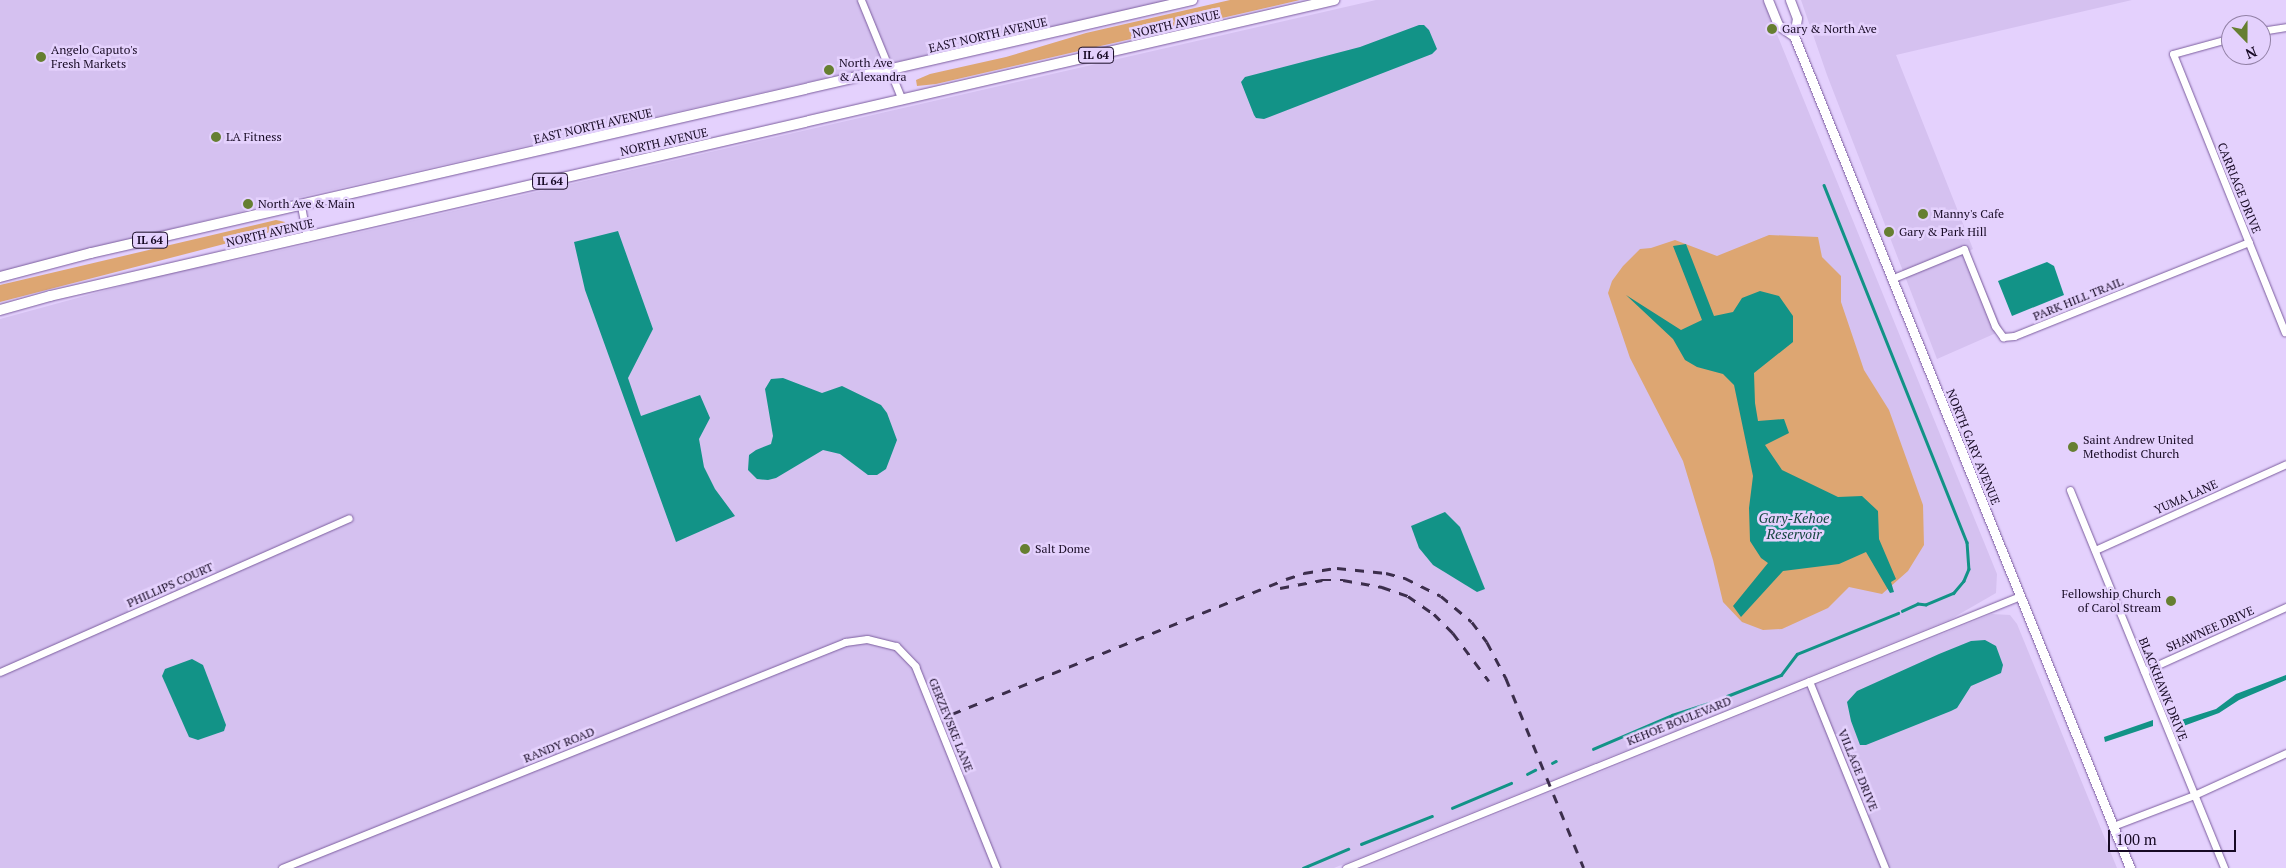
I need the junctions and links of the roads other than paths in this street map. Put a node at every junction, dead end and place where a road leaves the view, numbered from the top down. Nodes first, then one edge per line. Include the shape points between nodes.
1 (861, 0) edge
2 (1192, 0) edge
3 (1334, 0) edge
4 (1768, 0) edge
5 (1790, 0) edge
6 (2286, 27) edge
7 (2271, 29) edge
8 (1794, 36) junction
9 (2221, 41) edge
10 (891, 70) junction
11 (902, 100) junction
12 (301, 206) junction
13 (306, 237) junction
14 (2249, 242) junction
15 (0, 277) edge
16 (1891, 279) junction
17 (0, 310) edge
18 (2284, 332) dead end
19 (2286, 464) edge
20 (2070, 490) dead end
21 (349, 518) dead end
22 (2095, 550) junction
23 (2020, 596) junction
24 (2286, 606) edge
25 (845, 642) joint
26 (2144, 671) junction
27 (0, 672) edge
28 (1809, 681) junction
29 (2286, 753) edge
30 (2194, 795) junction
31 (2113, 826) junction
32 (282, 868) edge
33 (996, 868) edge
34 (1346, 868) edge
35 (1885, 868) edge
36 (2130, 868) edge
37 (2224, 868) edge

1 - 10 street
2 - 10 main road, EAST NORTH AVENUE / IL 64
3 - 11 main road, NORTH AVENUE / IL 64
4 - 8 street, NORTH GARY AVENUE via 1778,25
5 - 8 street, NORTH GARY AVENUE via 1797,18
6 - 7 street
8 - 16 street, NORTH GARY AVENUE
9 - 14 street, CARRIAGE DRIVE via 2173,54
10 - 11 street
10 - 12 main road, EAST NORTH AVENUE / IL 64
11 - 13 main road, NORTH AVENUE / IL 64
12 - 13 street
12 - 15 main road, EAST NORTH AVENUE / IL 64
13 - 17 main road, NORTH AVENUE / IL 64
14 - 16 street, PARK HILL TRAIL via 2008,337 2004,337 1995,326 1964,250
14 - 18 street, CARRIAGE DRIVE
16 - 23 street, NORTH GARY AVENUE
19 - 22 street, YUMA LANE
20 - 22 street, BLACKHAWK DRIVE
21 - 27 street, PHILLIPS COURT
22 - 26 street, BLACKHAWK DRIVE
23 - 28 street, KEHOE BOULEVARD
23 - 31 street, NORTH GARY AVENUE
24 - 26 street, SHAWNEE DRIVE
25 - 32 street, RANDY ROAD
25 - 33 street, GERZEVSKE LANE via 867,639 896,646 915,666
26 - 30 street, BLACKHAWK DRIVE
28 - 34 street, KEHOE BOULEVARD
28 - 35 street, VILLAGE DRIVE
29 - 30 street
30 - 31 street
30 - 37 street, BLACKHAWK DRIVE
31 - 36 street, NORTH GARY AVENUE

